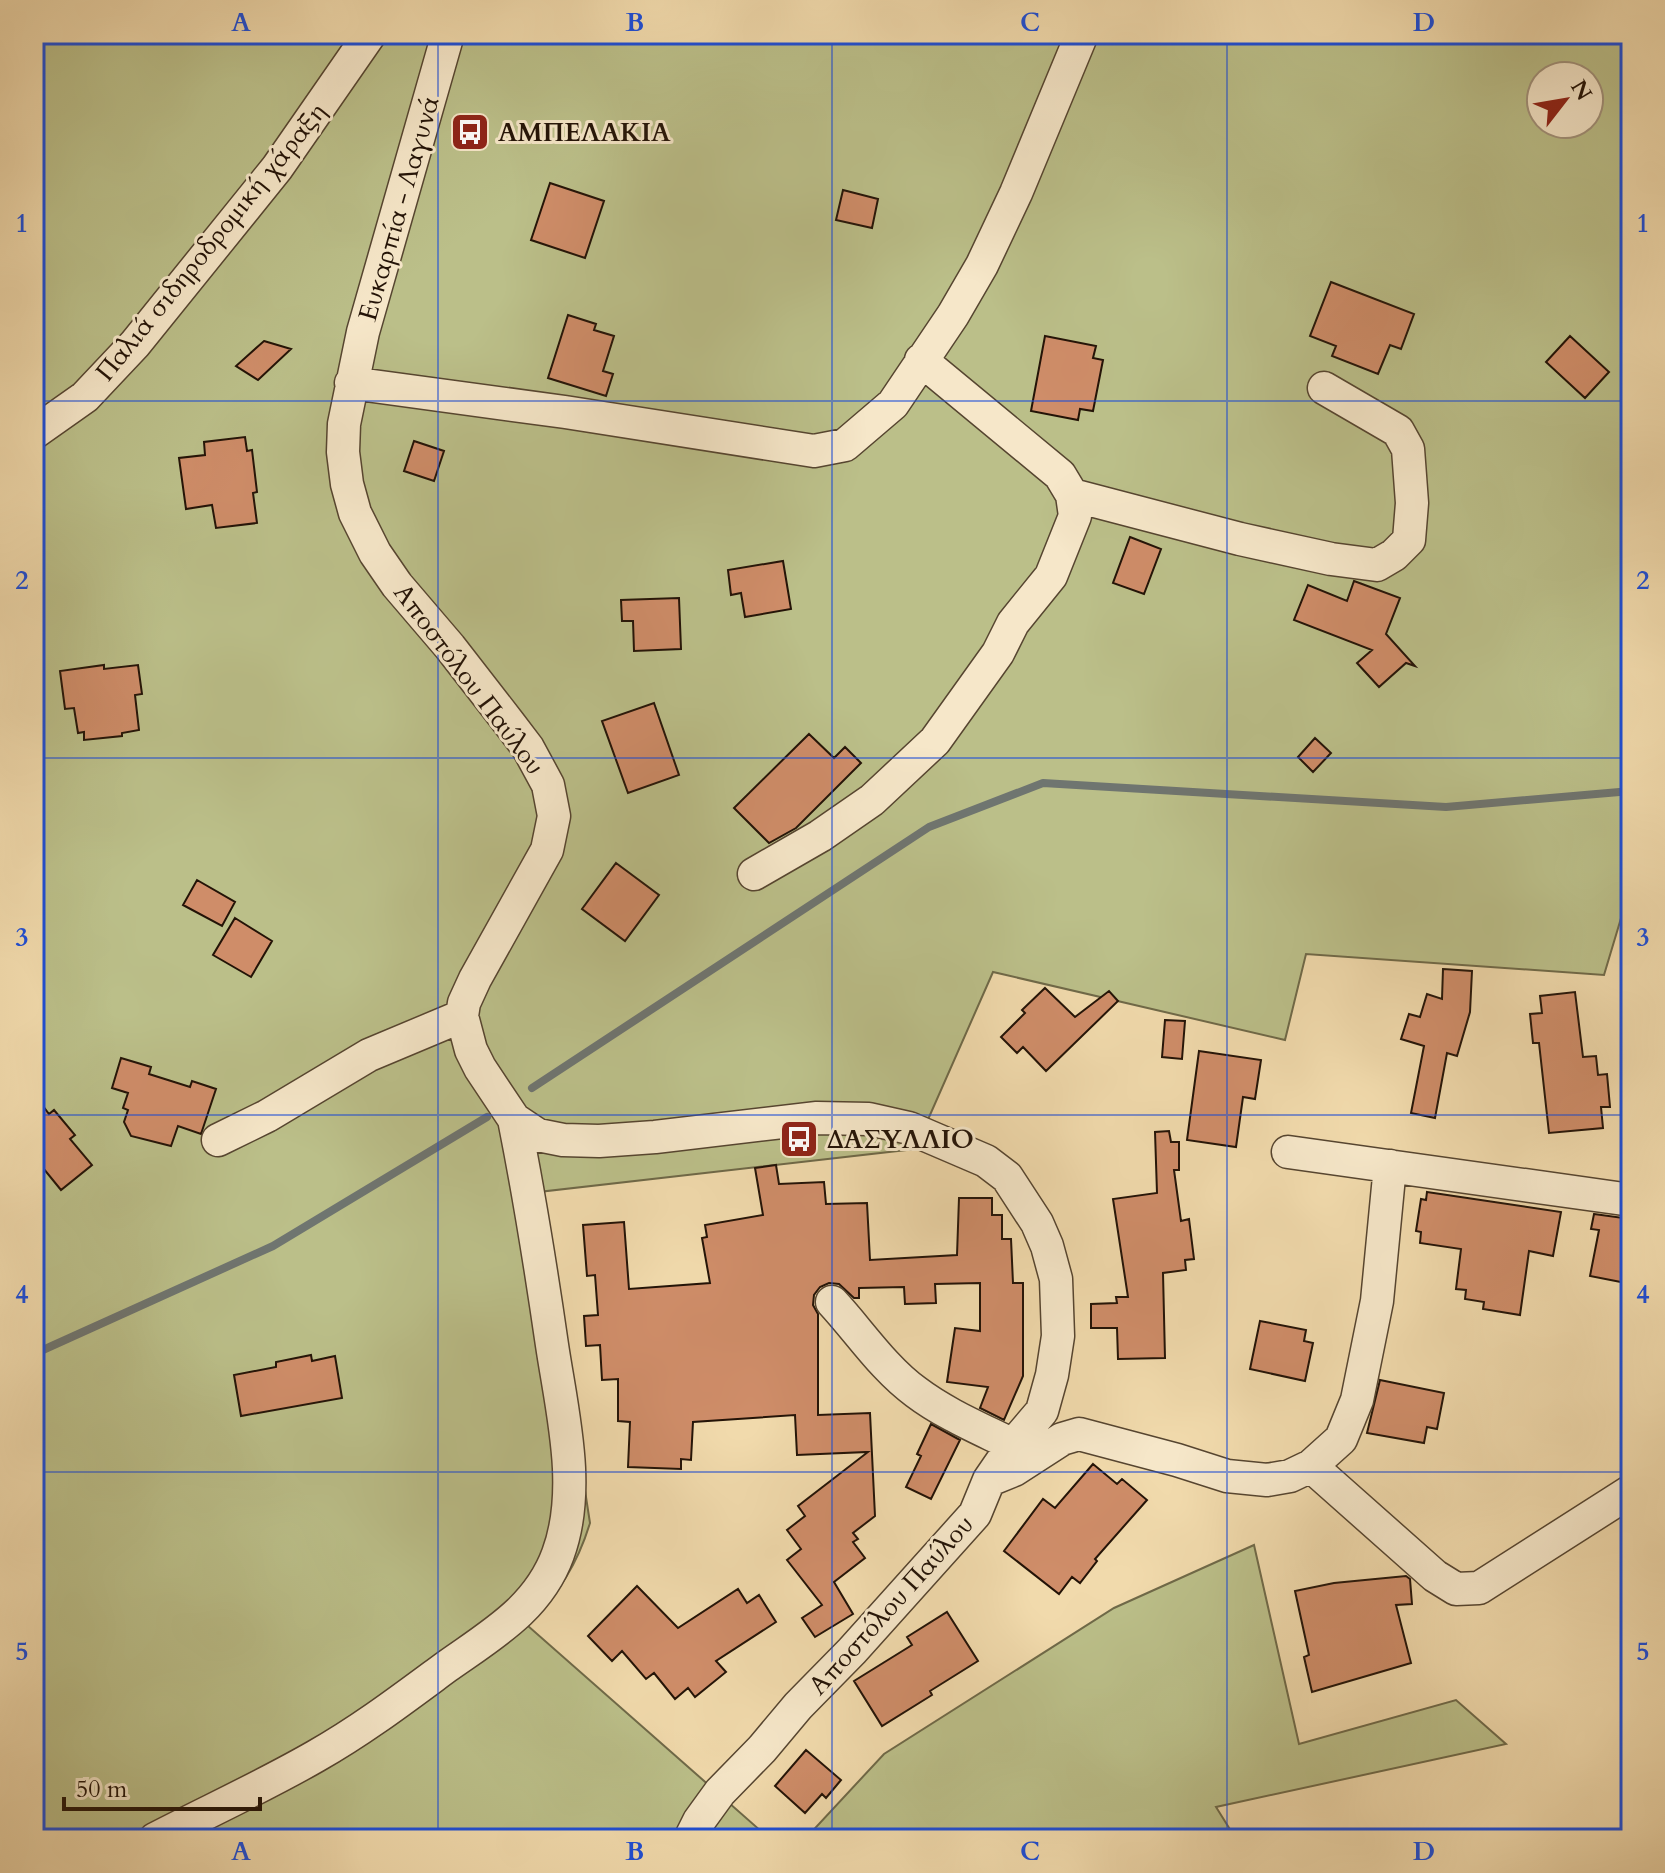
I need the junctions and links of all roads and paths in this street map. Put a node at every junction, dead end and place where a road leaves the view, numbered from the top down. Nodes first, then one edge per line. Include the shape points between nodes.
1 (370, 34) edge
2 (448, 34) edge
3 (1082, 34) edge
4 (921, 360) junction
5 (351, 383) junction
6 (1324, 388) dead end
7 (34, 433) edge
8 (1072, 495) junction
9 (754, 874) dead end
10 (462, 1016) junction
11 (514, 1119) junction
12 (218, 1140) dead end
13 (1288, 1152) dead end
14 (1390, 1166) junction
15 (1631, 1200) edge
16 (832, 1302) dead end
17 (1013, 1445) junction
18 (1311, 1466) junction
19 (989, 1480) junction
20 (1631, 1491) edge
21 (155, 1839) edge
22 (690, 1839) edge

1 - 7 street, Παλιά σιδηροδρομική χάραξη via 277,168 135,344 85,397
2 - 5 street, Ευκαρπία - Λαγυνά
3 - 4 street via 982,265
4 - 5 street via 893,404 871,425 845,445 814,451
4 - 8 street via 1060,475
5 - 10 street, Αποστόλου Παύλου via 343,452 347,484 365,536 391,577 528,748 552,803 547,850 475,979
6 - 8 street via 1398,431 1408,449 1409,540 1377,565 1240,539
8 - 9 street via 1075,516 1051,576 1013,623 998,653 935,741 872,800
10 - 11 street, Αποστόλου Παύλου via 480,1068
10 - 12 street via 369,1055
11 - 17 street, Αποστόλου Παύλου via 538,1135 599,1141 817,1118 869,1119 909,1128 986,1161 1007,1177 1037,1223 1058,1299 1058,1336 1042,1411
11 - 21 street via 568,1451 568,1517 559,1554 542,1589 519,1615 373,1721 319,1755
13 - 14 street
14 - 15 street
14 - 18 street via 1377,1301 1357,1400 1341,1439
16 - 17 street via 915,1392
17 - 19 street, Αποστόλου Παύλου
18 - 19 street via 1267,1480 1227,1476 1079,1434
18 - 20 street via 1456,1589 1479,1588
19 - 22 street, Αποστόλου Παύλου via 975,1514 720,1792

